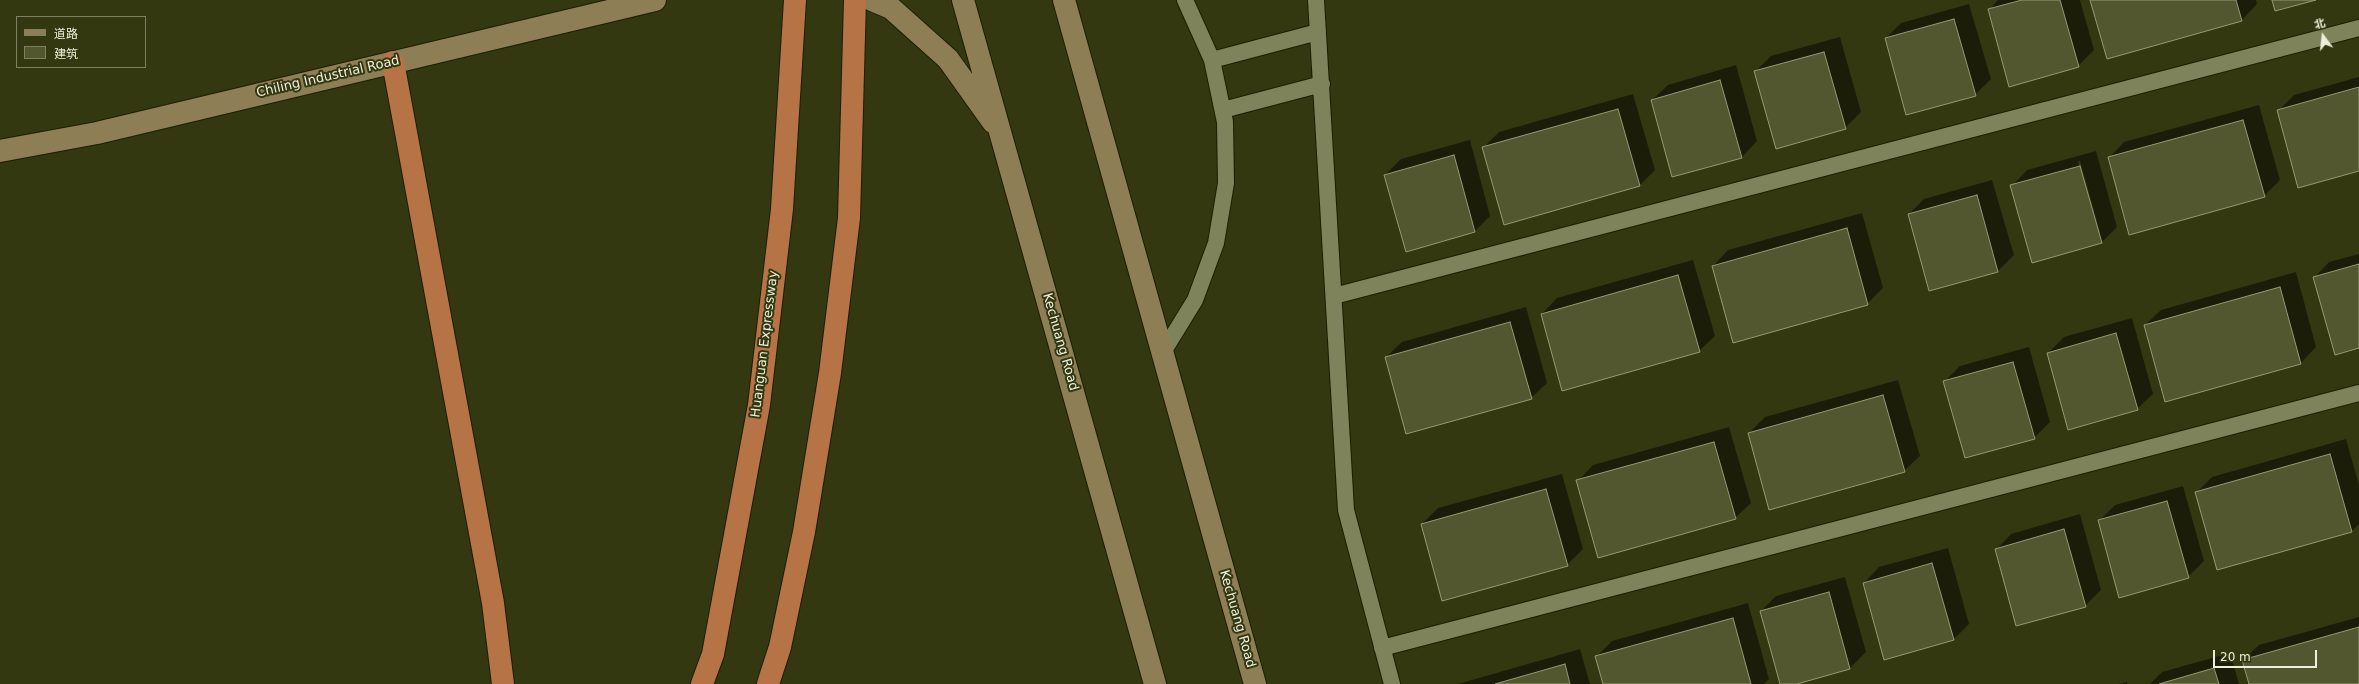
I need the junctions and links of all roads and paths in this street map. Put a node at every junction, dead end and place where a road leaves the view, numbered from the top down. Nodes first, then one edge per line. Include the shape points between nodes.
1 (655, 0) edge
2 (795, 0) edge
3 (855, 0) edge
4 (872, 0) edge
5 (963, 0) edge
6 (1064, 0) edge
7 (1185, 0) edge
8 (1316, 0) edge
9 (2359, 28) edge
10 (1318, 32) junction
11 (1212, 60) junction
12 (393, 62) junction
13 (1322, 84) junction
14 (1223, 110) junction
15 (1002, 135) junction
16 (0, 151) edge
17 (1334, 296) junction
18 (1163, 352) junction
19 (2359, 393) edge
20 (1382, 648) junction
21 (503, 684) edge
22 (702, 684) edge
23 (768, 684) edge
24 (1155, 684) edge
25 (1255, 684) edge
26 (1392, 684) edge

1 - 12 main road, Chiling Industrial Road
2 - 22 highway, Huanguan Expressway via 782,209 759,405 713,654
3 - 23 highway via 849,218 830,373 804,532 780,647
4 - 15 main road via 891,8 948,59
5 - 15 main road, Kechuang Road
6 - 18 main road, Kechuang Road
7 - 11 lane
8 - 10 lane
9 - 17 lane
10 - 11 lane
10 - 13 lane
11 - 14 lane
12 - 16 main road, Chiling Industrial Road via 97,133
12 - 21 highway via 493,603
13 - 14 lane
13 - 17 lane
14 - 18 lane via 1226,183 1216,243 1194,300
15 - 24 main road, Kechuang Road
17 - 20 lane via 1346,510
18 - 25 main road, Kechuang Road
19 - 20 lane
20 - 26 lane

